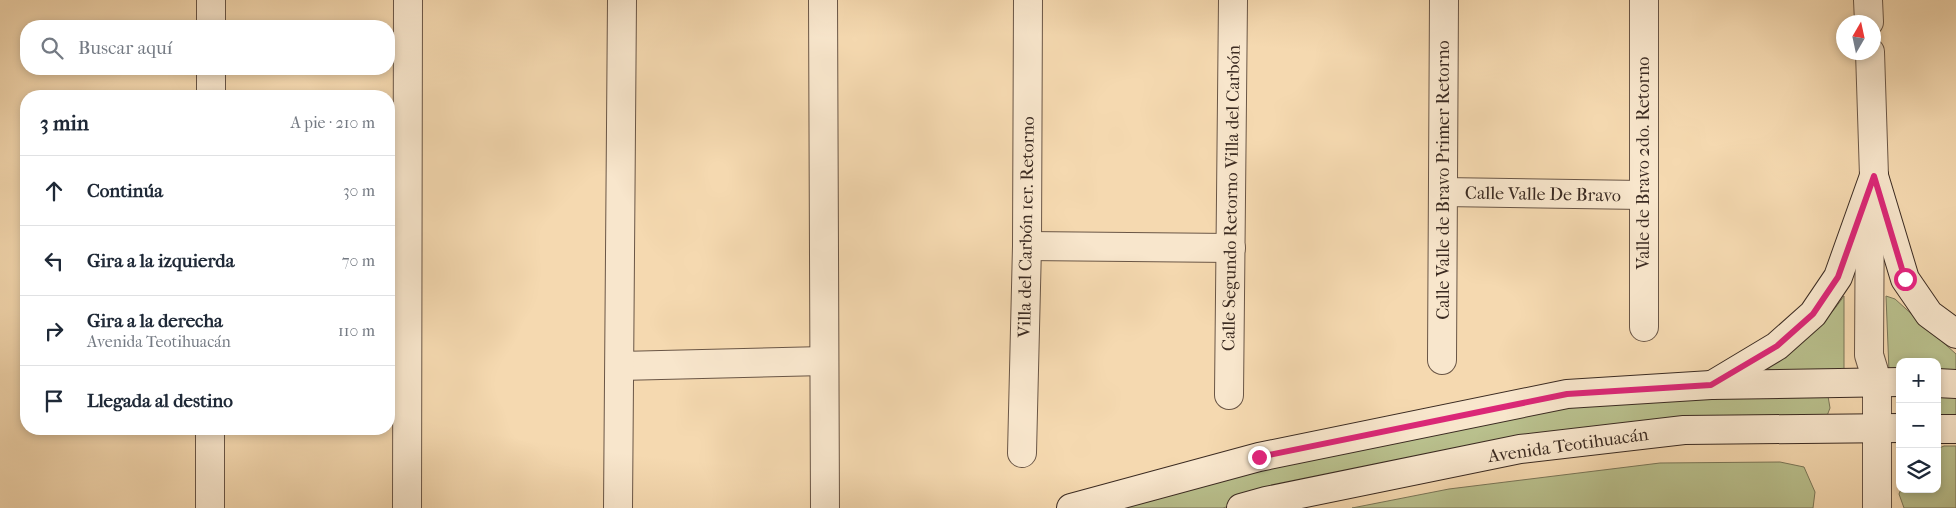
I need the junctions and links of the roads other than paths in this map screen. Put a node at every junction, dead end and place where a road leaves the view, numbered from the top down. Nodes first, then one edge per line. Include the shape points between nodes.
1 (211, 0) edge
2 (408, 0) edge
3 (622, 0) edge
4 (823, 0) edge
5 (1028, 0) edge
6 (1233, 0) edge
7 (1444, 0) edge
8 (1644, 0) edge
9 (1868, 0) edge
10 (1869, 15) edge
11 (211, 20) edge
12 (1870, 60) edge
13 (211, 75) edge
14 (211, 90) edge
15 (1874, 176) junction
16 (1443, 192) junction
17 (1642, 195) junction
18 (1027, 246) junction
19 (1231, 248) junction
20 (1644, 327) dead end
21 (1956, 334) edge
22 (1442, 360) dead end
23 (824, 361) junction
24 (620, 366) junction
25 (1888, 382) edge
26 (1941, 383) edge
27 (1956, 384) edge
28 (1711, 385) junction
29 (1229, 395) dead end
30 (1889, 428) edge
31 (1941, 429) edge
32 (1956, 429) edge
33 (210, 435) edge
34 (1022, 453) dead end
35 (210, 508) edge
36 (406, 508) edge
37 (618, 508) edge
38 (825, 508) edge
39 (1071, 508) edge
40 (1240, 508) edge
41 (1877, 508) edge

1 - 11 street
2 - 36 street
3 - 24 street
4 - 23 street
5 - 18 street, Villa del Carbón 1er. Retorno
6 - 19 street, Calle Segundo Retorno Villa del Carbón
7 - 16 street, Calle Valle de Bravo Primer Retorno
8 - 17 street, Valle de Bravo 2do. Retorno
9 - 10 street
12 - 15 street
13 - 14 street
15 - 21 street via 1905,279 1929,314
15 - 25 street via 1869,199 1869,356
15 - 28 street via 1838,277 1813,314 1777,346
16 - 17 street, Calle Valle De Bravo
16 - 22 street, Calle Valle de Bravo Primer Retorno
17 - 20 street, Valle de Bravo 2do. Retorno
18 - 19 street
18 - 34 street, Villa del Carbón 1er. Retorno
19 - 29 street, Calle Segundo Retorno Villa del Carbón
23 - 24 street
23 - 38 street
24 - 37 street
25 - 28 street
25 - 30 street
26 - 27 street
28 - 39 street via 1567,394 1259,457
30 - 40 street, Avenida Teotihuacán via 1684,430 1520,449
30 - 41 street
31 - 32 street
33 - 35 street

